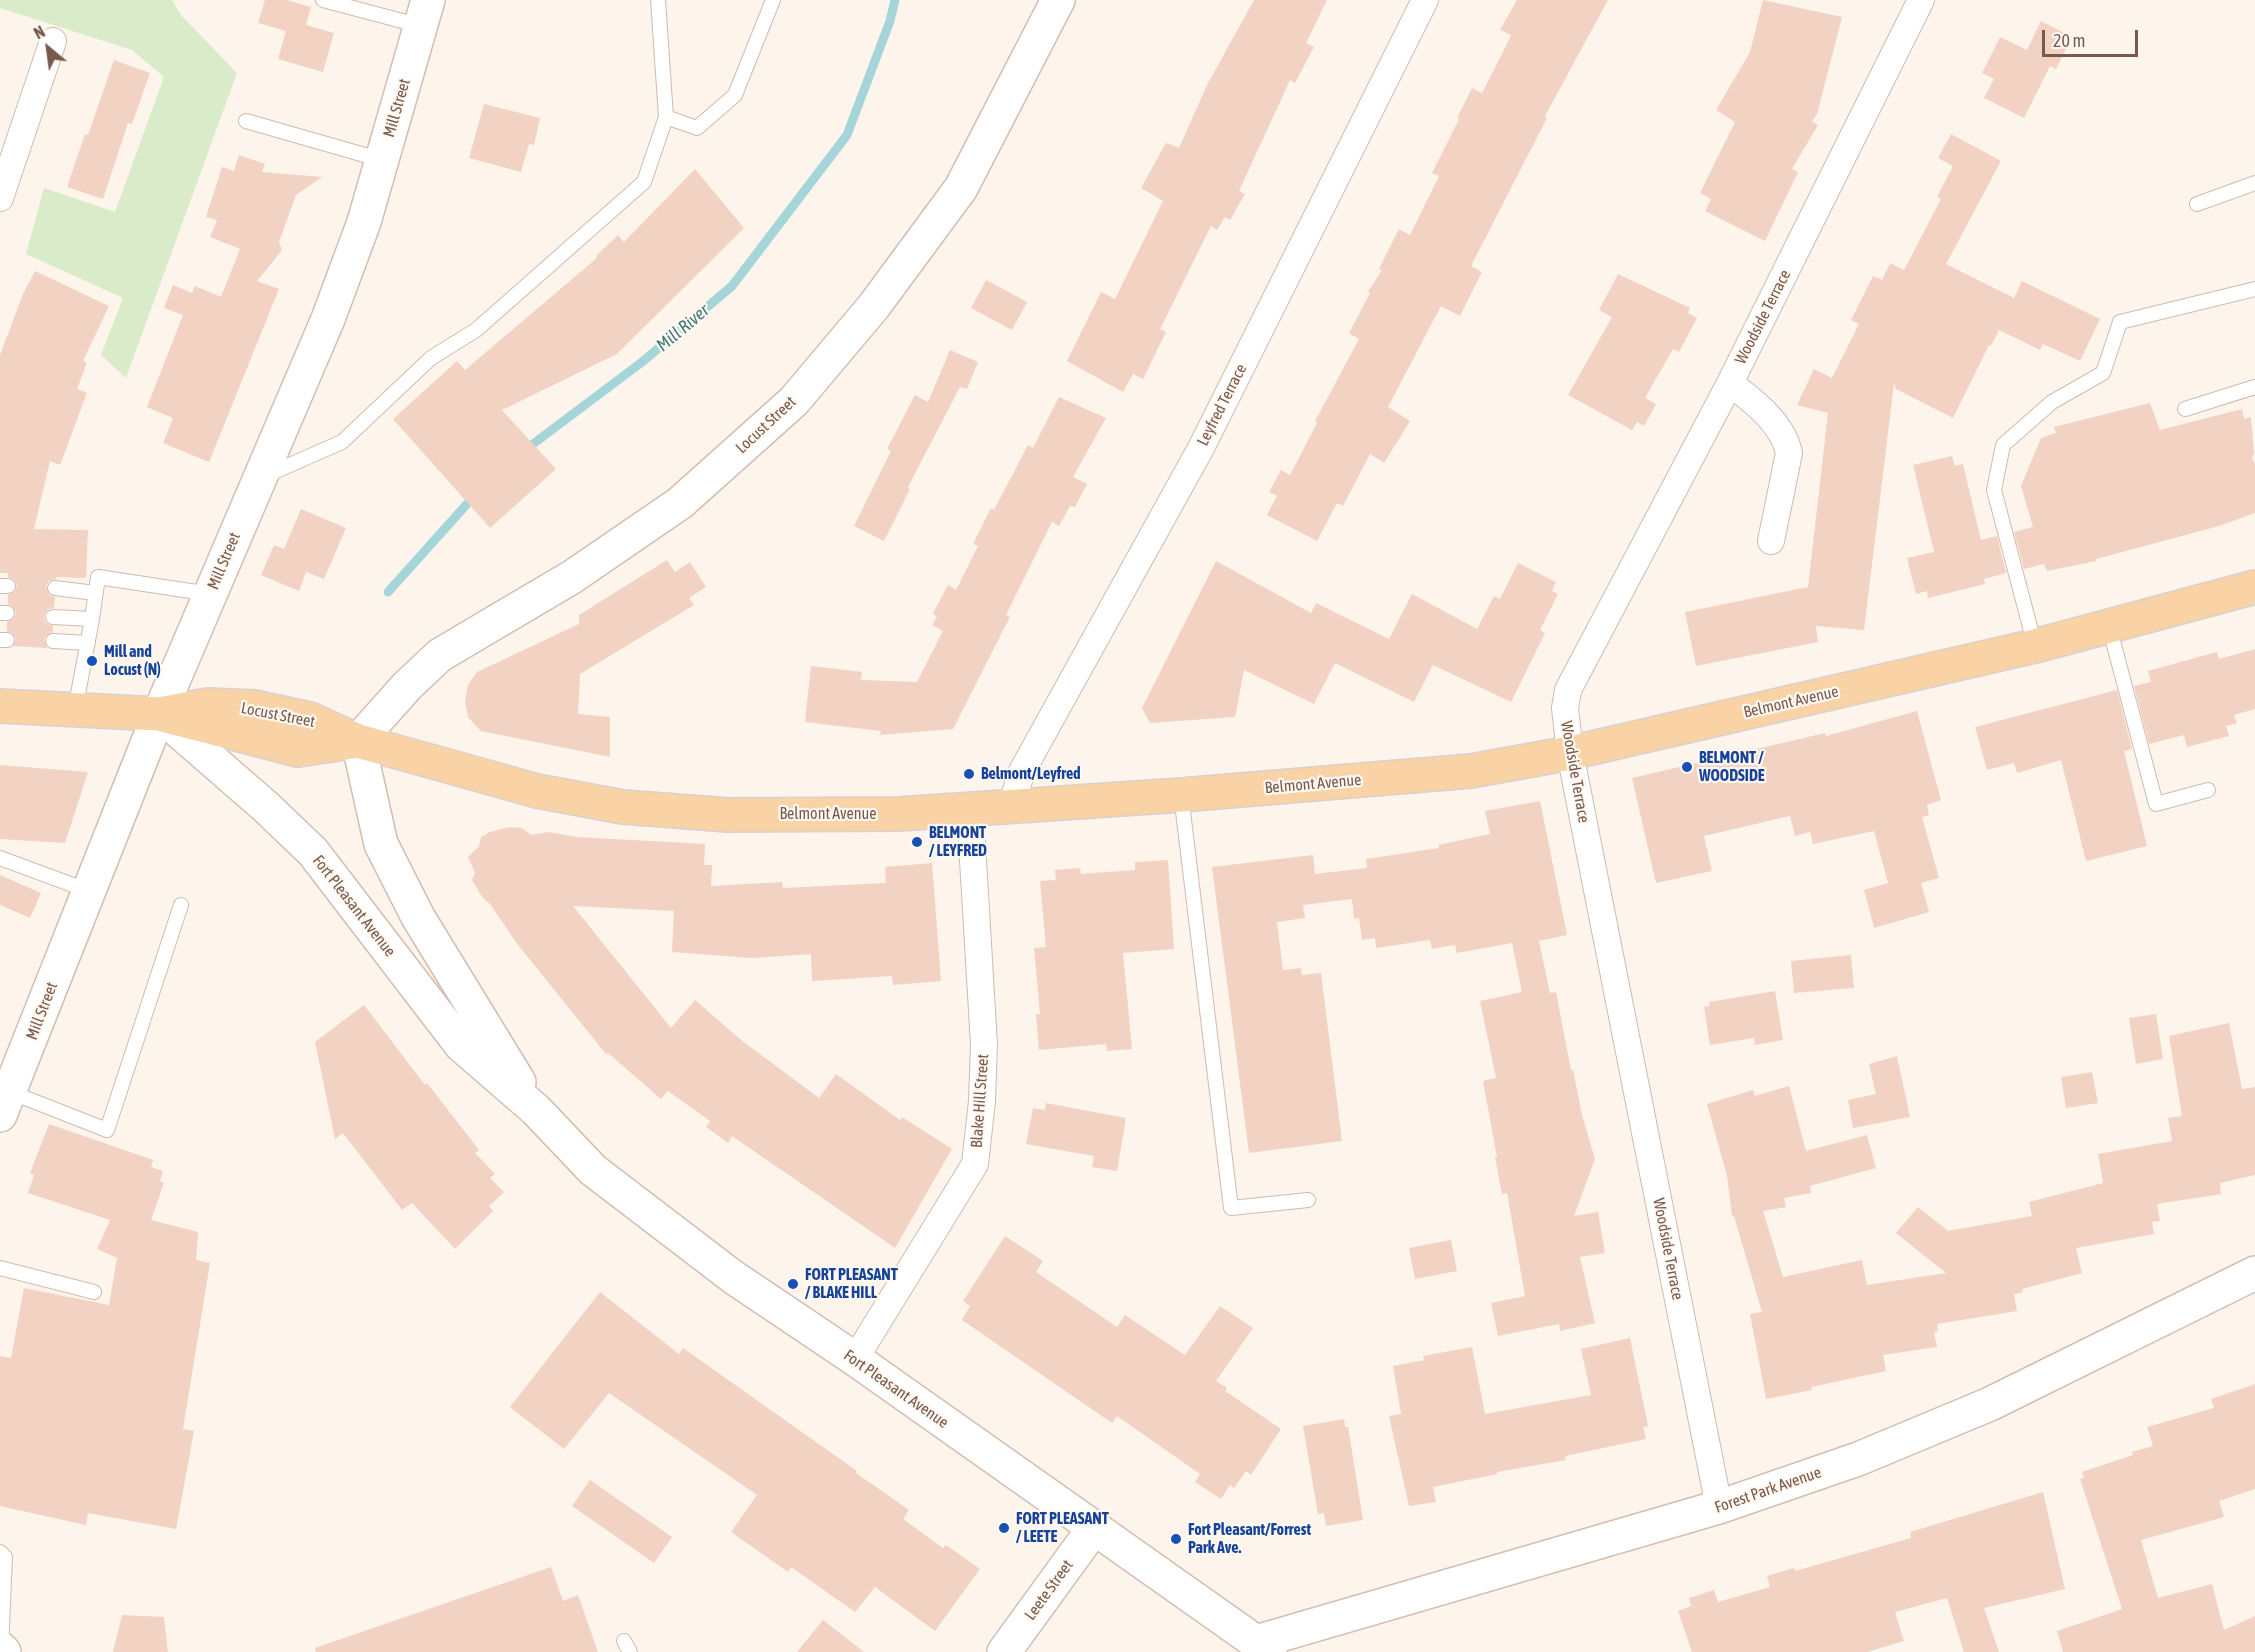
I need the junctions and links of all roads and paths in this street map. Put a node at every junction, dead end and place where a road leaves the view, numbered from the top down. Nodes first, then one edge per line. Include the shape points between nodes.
1 (323, 0) edge
2 (658, 0) edge
3 (773, 0) edge
4 (1058, 0) edge
5 (1425, 0) edge
6 (1921, 0) edge
7 (425, 13) edge
8 (53, 41) dead end
9 (666, 117) junction
10 (246, 121) dead end
11 (382, 160) junction
12 (2255, 183) edge
13 (0, 198) edge
14 (2197, 204) dead end
15 (2255, 289) edge
16 (1730, 383) junction
17 (2255, 387) edge
18 (2185, 409) dead end
19 (260, 478) junction
20 (1771, 541) dead end
21 (2255, 587) edge
22 (56, 588) dead end
23 (95, 593) junction
24 (210, 594) junction
25 (53, 617) dead end
26 (92, 619) junction
27 (2109, 626) junction
28 (52, 641) dead end
29 (88, 643) junction
30 (2035, 646) junction
31 (0, 706) edge
32 (75, 710) junction
33 (159, 714) junction
34 (358, 741) junction
35 (1570, 753) junction
36 (2208, 790) dead end
37 (1181, 795) junction
38 (1011, 806) junction
39 (970, 810) junction
40 (0, 858) edge
41 (89, 891) junction
42 (181, 905) dead end
43 (5, 1104) edge
44 (536, 1110) junction
45 (1308, 1200) dead end
46 (0, 1268) edge
47 (2255, 1273) edge
48 (94, 1292) dead end
49 (855, 1359) junction
50 (1719, 1507) junction
51 (1094, 1527) junction
52 (0, 1552) edge
53 (1263, 1647) edge
54 (1, 1650) edge
55 (1004, 1652) edge

1 - 7 lane
2 - 9 lane
3 - 9 lane via 735,94 697,128
4 - 34 street, Locust Street via 961,188 874,306 794,401 680,503 572,577 440,655 406,686
5 - 38 street, Leyfred Terrace via 1201,448 1022,771
6 - 16 street, Woodside Terrace
7 - 11 street, Mill Street
8 - 13 street
9 - 19 lane via 644,182 476,330 431,358 342,441
10 - 11 lane
11 - 19 street, Mill Street via 328,319
12 - 14 lane
15 - 30 lane via 2120,322 2103,373 2052,402 2003,445 1994,490
16 - 20 street via 1767,416 1787,441 1789,453
16 - 35 street, Woodside Terrace via 1568,690 1565,708
17 - 18 lane
19 - 24 street, Mill Street
21 - 27 main road, Belmont Avenue
22 - 23 lane
23 - 24 lane via 98,577
23 - 26 lane
24 - 33 street, Mill Street
25 - 26 lane
26 - 29 lane
27 - 30 main road, Belmont Avenue
27 - 36 lane via 2156,804
28 - 29 lane
29 - 32 lane
30 - 35 main road, Belmont Avenue
31 - 32 main road, Locust Street
32 - 33 main road, Locust Street
33 - 34 main road, Locust Street via 298,750
33 - 41 street, Mill Street
33 - 44 street, Fort Pleasant Avenue via 313,852 461,1045
34 - 39 main road, Belmont Avenue via 537,791 623,807 728,815
34 - 44 street, Fort Pleasant Avenue via 381,844 418,917
35 - 37 main road, Belmont Avenue via 1471,771
35 - 50 street, Woodside Terrace
37 - 38 main road, Belmont Avenue
37 - 45 lane via 1232,1208
38 - 39 main road, Belmont Avenue
39 - 49 street, Blake Hill Street via 984,1044 975,1164
40 - 41 lane
41 - 43 street, Mill Street
42 - 43 lane via 107,1130
44 - 49 street, Fort Pleasant Avenue via 593,1170 733,1277
46 - 48 lane
47 - 50 street, Forest Park Avenue via 1990,1404 1858,1459
49 - 51 street, Fort Pleasant Avenue
50 - 53 street, Forest Park Avenue
51 - 53 street, Fort Pleasant Avenue
51 - 55 street, Leete Street
52 - 54 lane via 5,1557

